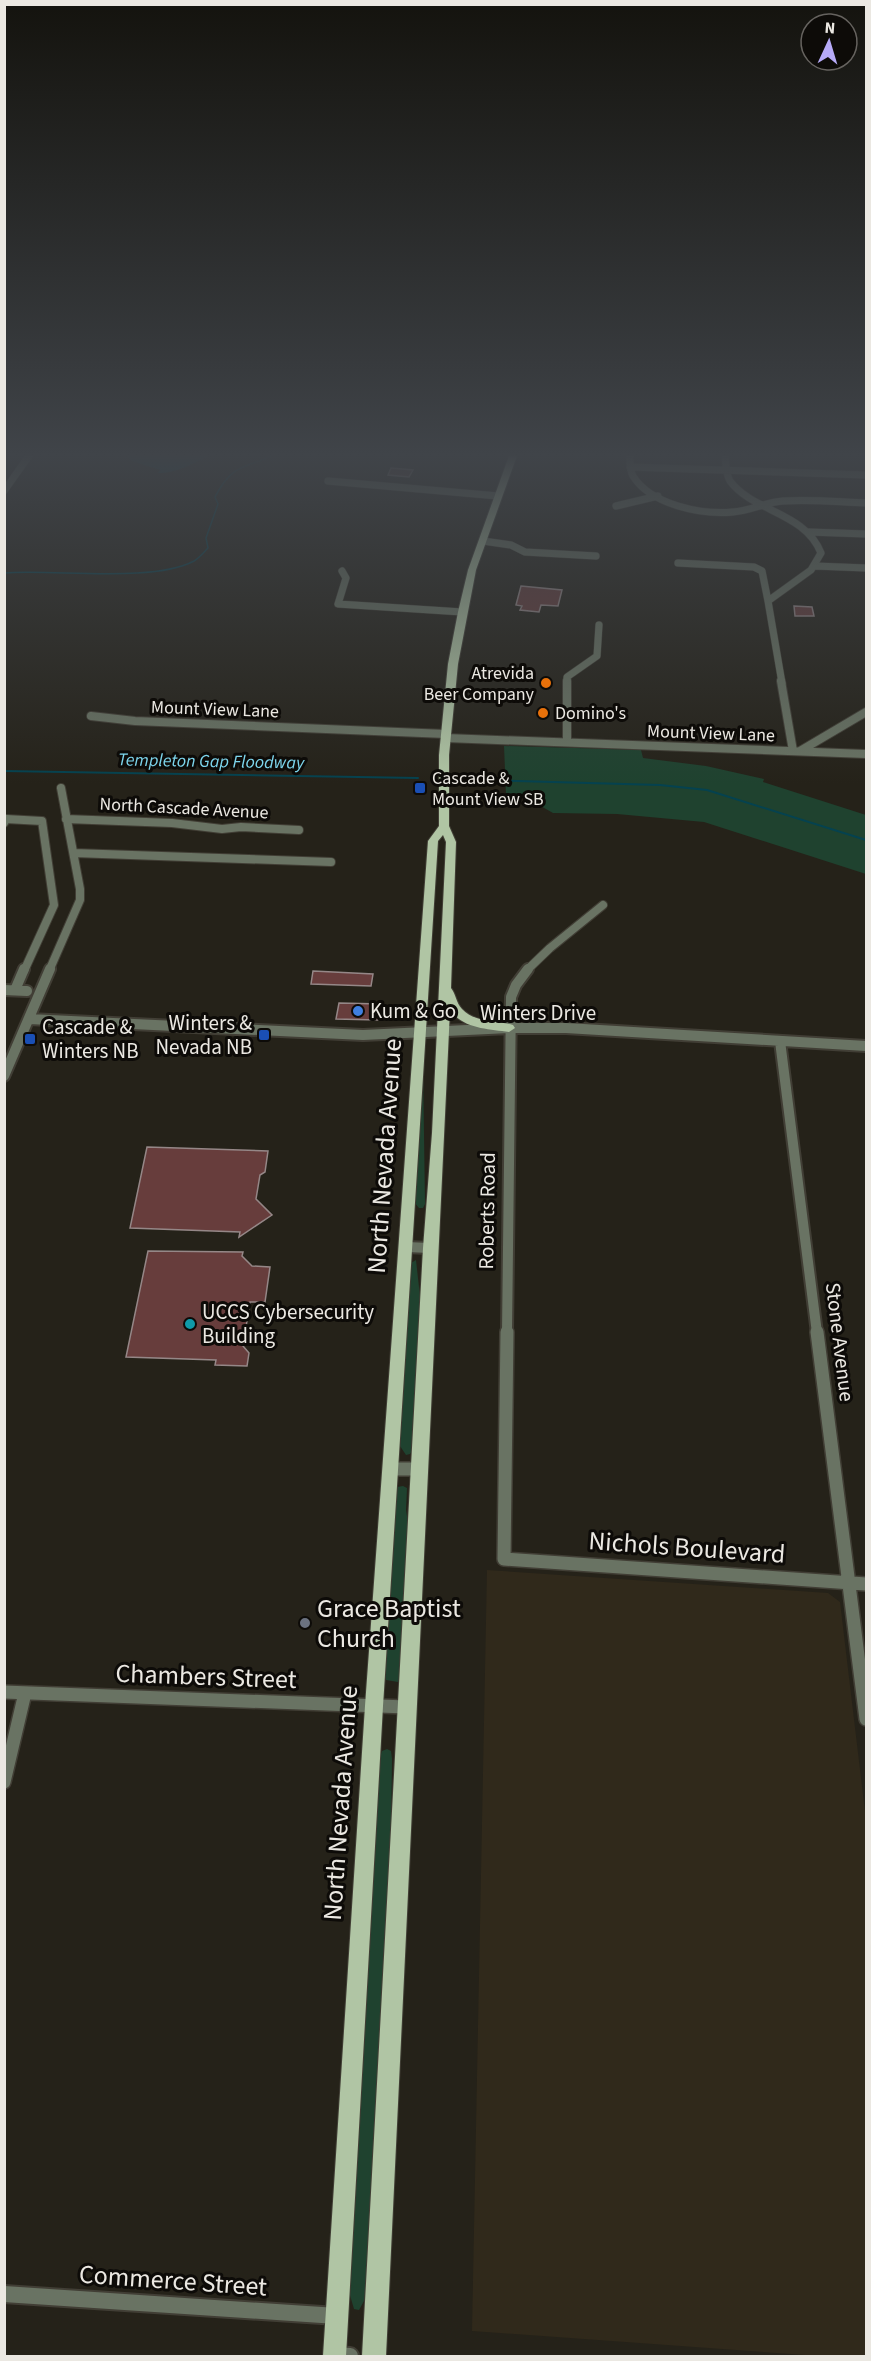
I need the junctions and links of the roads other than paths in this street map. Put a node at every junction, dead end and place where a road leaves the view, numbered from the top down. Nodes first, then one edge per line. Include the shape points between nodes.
1 (476, 563) edge
2 (681, 563) edge
3 (817, 563) edge
4 (815, 566) junction
5 (867, 568) edge
6 (342, 571) dead end
7 (768, 601) junction
8 (462, 612) junction
9 (599, 625) dead end
10 (867, 712) edge
11 (91, 716) dead end
12 (446, 736) junction
13 (567, 742) junction
14 (796, 751) junction
15 (867, 754) edge
16 (61, 788) dead end
17 (66, 819) junction
18 (5, 821) edge
19 (444, 826) junction
20 (299, 830) dead end
21 (74, 853) junction
22 (331, 862) dead end
23 (603, 905) dead end
24 (445, 978) junction
25 (10, 990) edge
26 (33, 991) junction
27 (30, 1019) junction
28 (509, 1028) junction
29 (442, 1032) junction
30 (420, 1033) junction
31 (780, 1041) junction
32 (867, 1046) edge
33 (7, 1063) edge
34 (4, 1076) edge
35 (406, 1247) junction
36 (430, 1248) junction
37 (391, 1469) junction
38 (418, 1469) junction
39 (504, 1559) joint
40 (849, 1583) junction
41 (867, 1584) edge
42 (4, 1692) edge
43 (25, 1693) junction
44 (374, 1706) junction
45 (406, 1707) junction
46 (867, 1719) edge
47 (4, 1782) edge
48 (4, 2294) edge
49 (337, 2316) junction
50 (339, 2356) edge
51 (374, 2356) edge

1 - 8 main road, North Nevada Avenue
2 - 7 street via 754,567 762,571
3 - 4 street
4 - 5 street
4 - 7 street
6 - 8 street via 346,578 338,604
7 - 14 street
8 - 12 main road, North Nevada Avenue
9 - 13 street via 597,656 567,677
10 - 14 street
11 - 12 street, Mount View Lane
12 - 13 street, Mount View Lane
12 - 19 main road, North Nevada Avenue
13 - 14 street, Mount View Lane
14 - 15 street, Mount View Lane
16 - 17 street
17 - 20 street, North Cascade Avenue via 172,823 212,829
17 - 21 street
18 - 25 street via 42,820 54,904
19 - 24 main road, North Nevada Avenue via 451,842
19 - 30 main road, North Nevada Avenue via 433,841
21 - 22 street
21 - 26 street via 80,900
23 - 28 street, Roberts Road via 520,977 511,997
24 - 28 main road via 450,1001 460,1016
24 - 29 main road, North Nevada Avenue
25 - 26 street
26 - 27 street
27 - 30 street, Winters Drive via 355,1035
27 - 33 street
28 - 29 street, Winters Drive
28 - 31 street, Winters Drive
28 - 39 street, Roberts Road
29 - 30 street, Winters Drive
29 - 36 main road, North Nevada Avenue
30 - 35 main road, North Nevada Avenue
31 - 32 street, Winters Drive
31 - 40 street, Stone Avenue
33 - 34 street
35 - 36 street
35 - 37 main road, North Nevada Avenue
36 - 38 main road, North Nevada Avenue
37 - 38 street
37 - 44 main road, North Nevada Avenue
38 - 45 main road, North Nevada Avenue
39 - 40 street, Nichols Boulevard
40 - 41 street, Nichols Boulevard
40 - 46 street, Stone Avenue
42 - 43 street, Chambers Street
43 - 44 street, Chambers Street
43 - 47 street
44 - 45 street, Chambers Street
44 - 49 main road, North Nevada Avenue
45 - 51 main road, North Nevada Avenue
48 - 49 street, Commerce Street
49 - 50 main road, North Nevada Avenue

